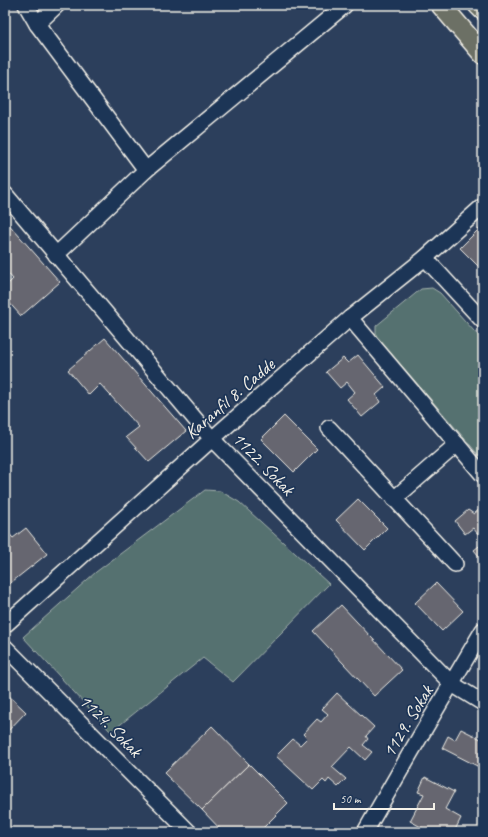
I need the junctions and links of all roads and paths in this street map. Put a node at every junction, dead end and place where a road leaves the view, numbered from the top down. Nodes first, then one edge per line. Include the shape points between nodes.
1 (26, 5) edge
2 (57, 5) edge
3 (345, 5) edge
4 (441, 5) edge
5 (478, 5) edge
6 (483, 10) edge
7 (37, 24) junction
8 (483, 54) edge
9 (146, 170) junction
10 (5, 194) edge
11 (483, 206) edge
12 (56, 255) junction
13 (425, 258) junction
14 (350, 318) junction
15 (483, 321) edge
16 (329, 428) dead end
17 (212, 439) junction
18 (457, 444) junction
19 (483, 475) edge
20 (394, 499) junction
21 (455, 564) dead end
22 (5, 625) edge
23 (483, 630) edge
24 (5, 647) edge
25 (452, 684) junction
26 (483, 703) edge
27 (189, 832) edge
28 (365, 832) edge

1 - 7 street
2 - 7 street
3 - 9 street
4 - 8 main road
5 - 6 main road
7 - 9 street
9 - 12 street
10 - 12 street, 1122. Sokak
11 - 13 street, Karanfil 8. Cadde
12 - 17 street, 1122. Sokak
13 - 14 street, Karanfil 8. Cadde
13 - 15 street
14 - 17 street, Karanfil 8. Cadde
14 - 18 street
16 - 20 street
17 - 22 street, Karanfil 8. Cadde
17 - 25 street, 1122. Sokak
18 - 19 street
18 - 20 street
20 - 21 street
23 - 25 street, 1129. Sokak
24 - 27 street, 1124. Sokak
25 - 26 street, 1122. Sokak
25 - 28 street, 1129. Sokak

